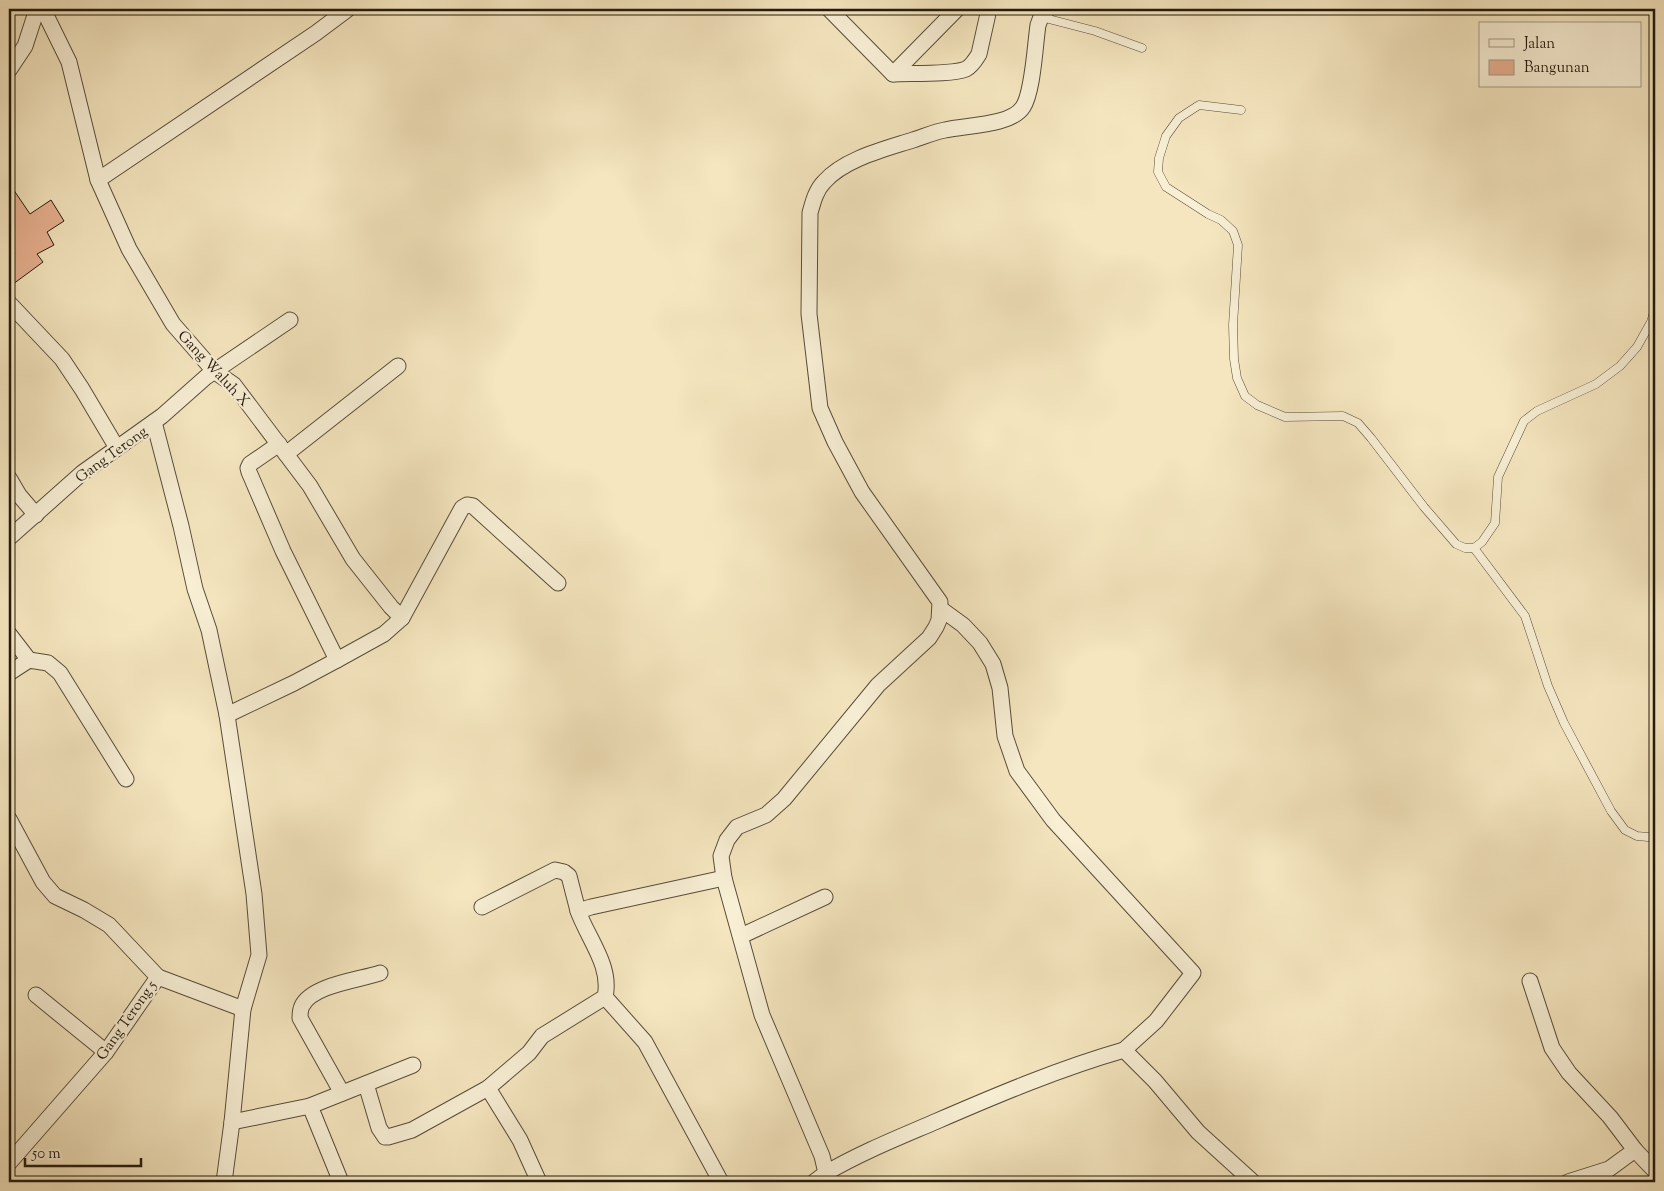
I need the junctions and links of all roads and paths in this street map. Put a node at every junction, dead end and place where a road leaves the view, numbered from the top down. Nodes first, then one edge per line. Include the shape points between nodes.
1 (37, 9) edge
2 (42, 9) edge
3 (348, 9) edge
4 (829, 9) edge
5 (989, 9) edge
6 (952, 10) edge
7 (1044, 13) edge
8 (1142, 48) dead end
9 (9, 70) edge
10 (893, 74) junction
11 (1241, 110) dead end
12 (98, 180) junction
13 (9, 303) edge
14 (1655, 309) edge
15 (290, 320) dead end
16 (398, 366) dead end
17 (214, 371) junction
18 (154, 422) junction
19 (117, 448) junction
20 (283, 449) junction
21 (9, 478) edge
22 (36, 514) junction
23 (9, 538) edge
24 (1474, 548) junction
25 (558, 583) dead end
26 (940, 609) junction
27 (402, 618) junction
28 (9, 634) edge
29 (29, 660) junction
30 (337, 660) junction
31 (9, 673) edge
32 (227, 715) junction
33 (126, 779) dead end
34 (9, 819) edge
35 (1655, 835) edge
36 (724, 878) junction
37 (825, 897) dead end
38 (482, 907) dead end
39 (578, 911) junction
40 (741, 936) junction
41 (380, 973) dead end
42 (158, 977) junction
43 (1530, 980) dead end
44 (36, 995) dead end
45 (605, 997) junction
46 (243, 1009) junction
47 (1124, 1050) junction
48 (106, 1052) junction
49 (413, 1065) dead end
50 (366, 1084) junction
51 (488, 1088) junction
52 (342, 1093) junction
53 (310, 1106) junction
54 (232, 1122) junction
55 (1634, 1150) junction
56 (9, 1163) edge
57 (1655, 1171) edge
58 (826, 1172) junction
59 (224, 1182) edge
60 (341, 1182) edge
61 (538, 1182) edge
62 (721, 1182) edge
63 (814, 1182) edge
64 (1253, 1182) edge
65 (1568, 1182) edge

1 - 9 street via 24,46
2 - 12 street, Gang Waluh X via 69,62
3 - 12 street
4 - 10 street
5 - 10 street via 979,54 965,69
6 - 10 street
7 - 8 lane
7 - 26 street via 1038,25 1028,95 1023,108 1003,120 944,130 875,152 842,167 824,182 810,212 809,314 820,408 862,492 940,602
11 - 24 lane via 1198,105 1179,118 1166,136 1158,172 1166,187 1221,220 1233,231 1238,246 1234,359 1237,378 1245,396 1285,417 1343,416 1358,423 1456,544
12 - 17 street, Gang Waluh X via 129,249 173,324
13 - 19 street via 62,359
14 - 24 lane via 1637,347 1620,366 1596,384 1537,410 1524,421 1498,478 1495,523
15 - 17 street, Gang Terong
16 - 20 street
17 - 18 street, Gang Terong
17 - 20 street, Gang Waluh X via 234,385
18 - 19 street, Gang Terong
18 - 32 street via 195,589 209,630
19 - 22 street, Gang Terong via 82,473
20 - 27 street, Gang Waluh X via 310,486 353,559
20 - 30 street via 250,464 249,472 283,551
21 - 22 street
22 - 23 street, Gang Terong
24 - 35 lane via 1525,616 1564,723 1611,811 1625,830 1637,836
25 - 27 street via 473,506 467,505 462,508
26 - 36 street via 936,627 929,638 878,685 784,799 766,815 737,826 720,856
26 - 47 street via 963,625 993,664 1000,688 1005,736 1016,771 1054,820 1193,973 1156,1021
27 - 30 street via 384,634
28 - 29 street
29 - 31 street
29 - 33 street via 48,663 60,673
30 - 32 street
32 - 46 street via 254,894 259,955
34 - 42 street, Gang Terong 5 via 43,882 55,896 109,925
36 - 39 street
36 - 40 street
37 - 40 street
38 - 39 street via 556,870 569,876
39 - 45 street via 604,966 608,983
40 - 58 street via 762,1015
41 - 52 street via 312,995 300,1011 300,1018
42 - 46 street
42 - 48 street, Gang Terong 5
43 - 55 street via 1552,1048
44 - 48 street
45 - 51 street via 542,1036
45 - 62 street via 645,1042
46 - 54 street
47 - 58 street via 976,1104
47 - 64 street via 1198,1132
48 - 56 street, Gang Terong 5
49 - 50 street
50 - 51 street via 379,1128 388,1137 412,1130
50 - 52 street
51 - 61 street via 520,1140
52 - 53 street
53 - 54 street
53 - 60 street
54 - 59 street
55 - 57 street
55 - 65 street via 1609,1169
58 - 63 street

